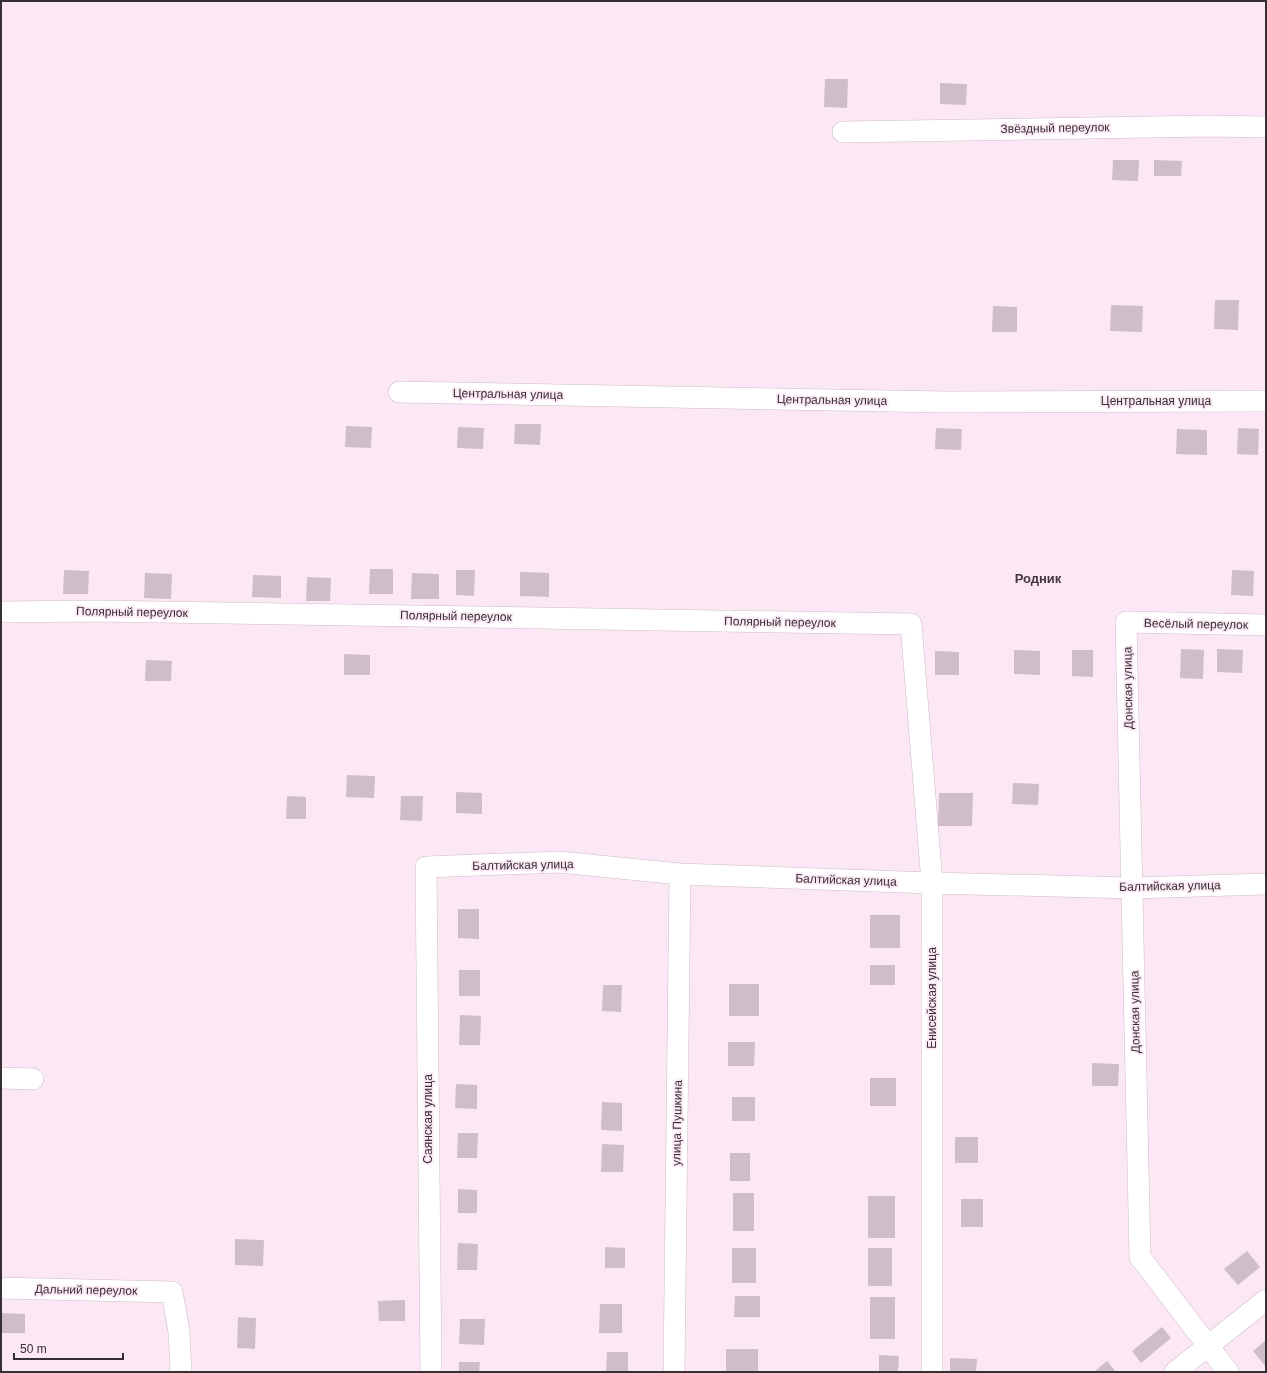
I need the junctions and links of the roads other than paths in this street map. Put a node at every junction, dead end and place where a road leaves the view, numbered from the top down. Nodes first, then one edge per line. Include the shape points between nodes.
1 (1266, 127) edge
2 (843, 132) dead end
3 (399, 392) dead end
4 (1266, 401) edge
5 (1, 612) edge
6 (1126, 622) joint
7 (910, 624) joint
8 (1266, 625) edge
9 (426, 867) joint
10 (680, 874) junction
11 (932, 883) junction
12 (1266, 884) edge
13 (1132, 888) junction
14 (1, 1078) edge
15 (33, 1079) dead end
16 (1, 1288) edge
17 (1266, 1300) edge
18 (1207, 1346) junction
19 (181, 1372) edge
20 (431, 1372) edge
21 (674, 1372) edge
22 (932, 1372) edge
23 (1175, 1372) edge
24 (1228, 1372) edge

1 - 2 street, Звёздный переулок
3 - 4 street, Центральная улица via 946,402
5 - 7 street, Полярный переулок via 103,611
6 - 8 street, Весёлый переулок
6 - 13 street, Донская улица
7 - 11 street, Енисейская улица
9 - 10 street, Балтийская улица via 559,862
9 - 20 street, Саянская улица
10 - 11 street, Балтийская улица
10 - 21 street, улица Пушкина
11 - 13 street, Балтийская улица
11 - 22 street, Енисейская улица
12 - 13 street, Балтийская улица
13 - 18 street, Донская улица via 1140,1257
14 - 15 street
16 - 19 street, Дальний переулок via 172,1292 179,1332
17 - 18 street
18 - 23 street
18 - 24 street, Донская улица

